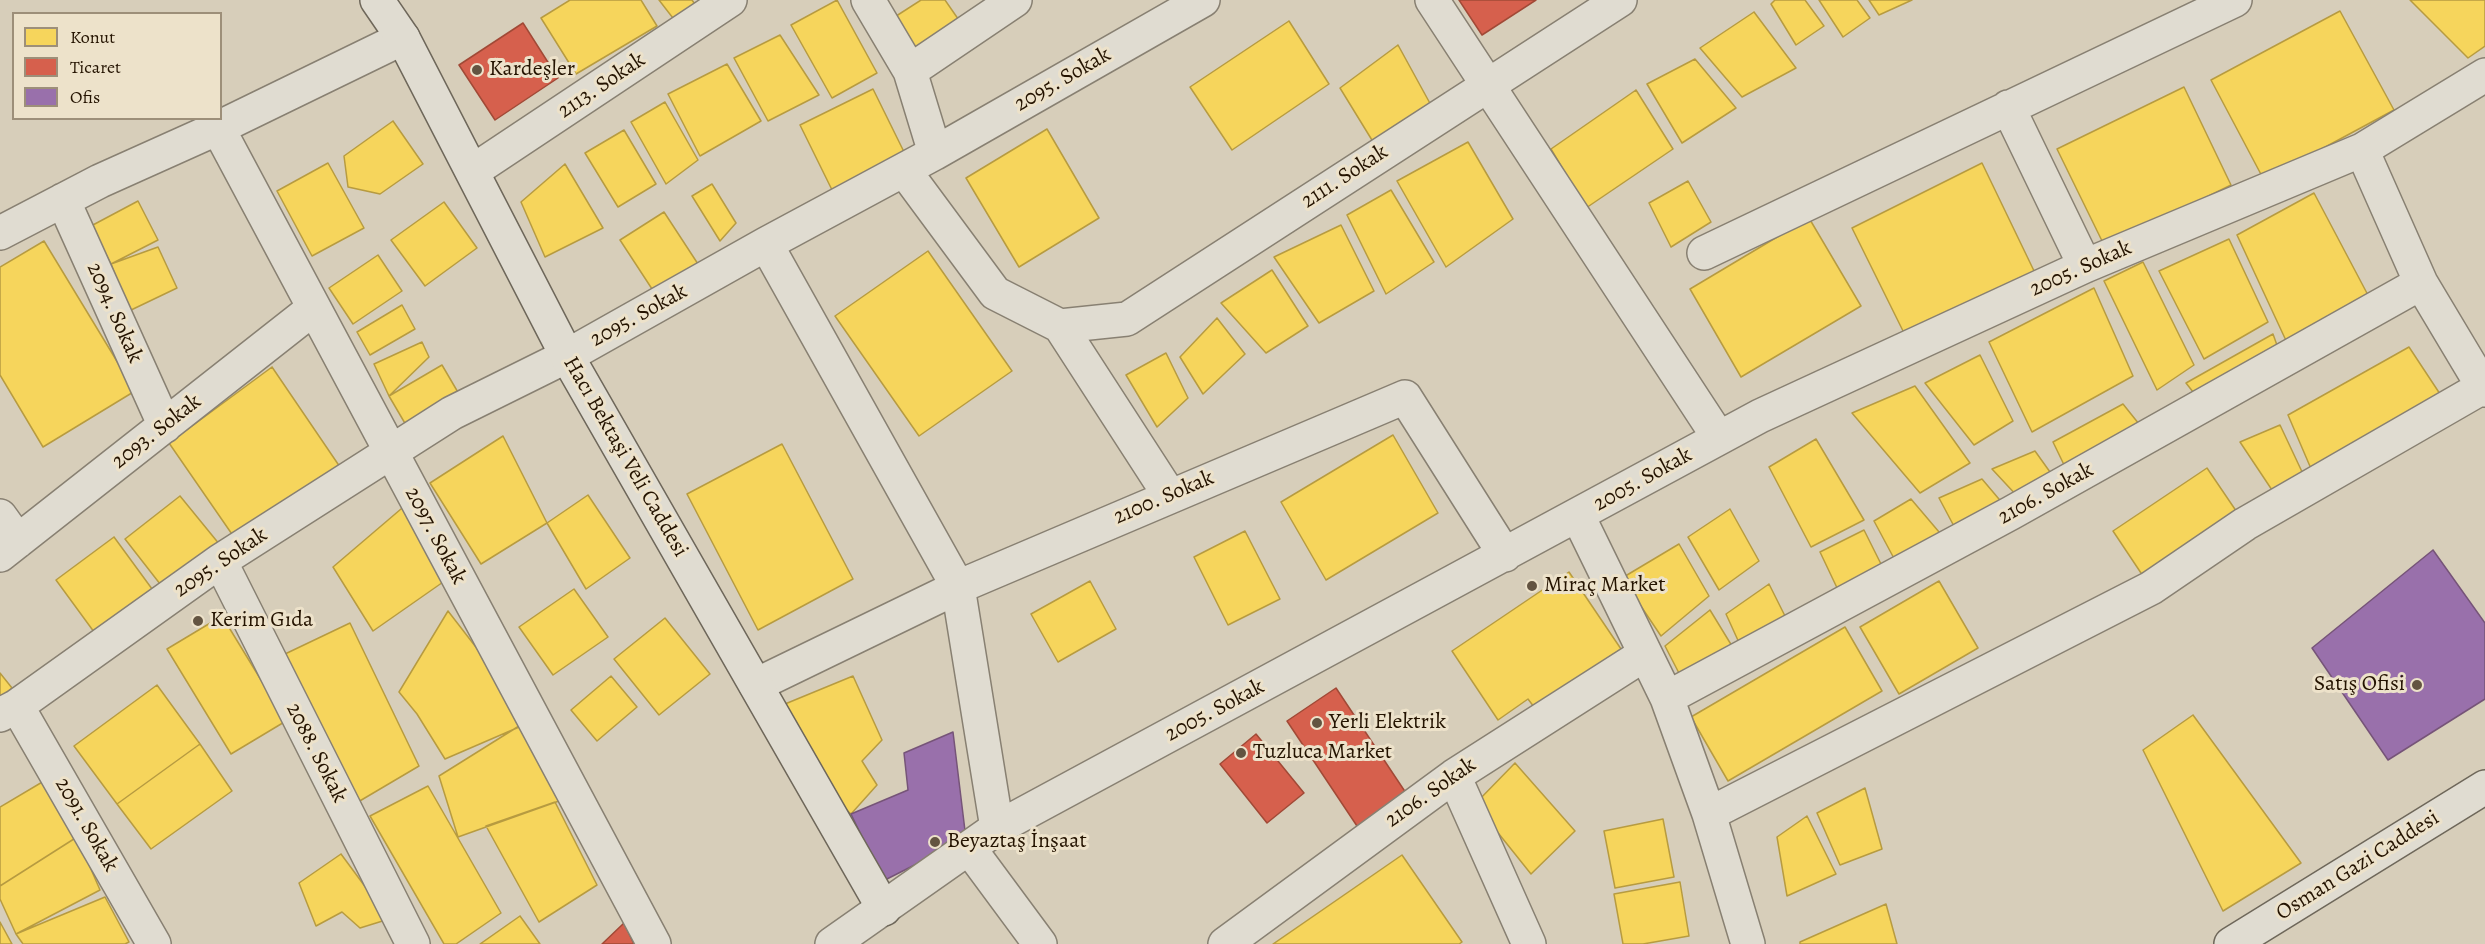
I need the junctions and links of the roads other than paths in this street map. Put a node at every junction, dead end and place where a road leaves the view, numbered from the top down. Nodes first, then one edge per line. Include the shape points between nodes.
1 (376, 0) edge
2 (730, 0) edge
3 (868, 0) edge
4 (1015, 0) edge
5 (1203, 0) edge
6 (1432, 0) edge
7 (1620, 0) edge
8 (2235, 0) edge
9 (403, 38) junction
10 (910, 71) junction
11 (2485, 75) edge
12 (1488, 85) junction
13 (2008, 107) junction
14 (218, 128) junction
15 (2362, 150) junction
16 (935, 153) junction
17 (904, 170) junction
18 (473, 171) junction
19 (63, 200) junction
20 (0, 233) edge
21 (766, 244) junction
22 (1704, 253) dead end
23 (2085, 266) junction
24 (2421, 283) junction
25 (314, 308) junction
26 (1060, 326) junction
27 (567, 356) junction
28 (2484, 388) edge
29 (165, 426) junction
30 (1719, 438) junction
31 (391, 452) junction
32 (1170, 496) junction
33 (1578, 516) junction
34 (6, 538) edge
35 (1505, 555) junction
36 (220, 561) junction
37 (958, 587) junction
38 (1645, 654) junction
39 (756, 685) junction
40 (1667, 698) junction
41 (9, 711) edge
42 (1454, 776) junction
43 (2485, 787) edge
44 (1709, 814) junction
45 (997, 828) junction
46 (969, 848) junction
47 (884, 909) junction
48 (1519, 940) edge
49 (154, 944) edge
50 (413, 944) edge
51 (654, 944) edge
52 (832, 944) edge
53 (1040, 944) edge
54 (1225, 944) edge
55 (1748, 944) edge
56 (2231, 944) edge

1 - 9 street, Hacı Bektaşi Veli Caddesi
2 - 18 street, 2113. Sokak
3 - 10 street
4 - 10 street
5 - 16 street, 2095. Sokak
6 - 12 street
7 - 12 street, 2111. Sokak
8 - 13 street
9 - 14 street
9 - 18 street, Hacı Bektaşi Veli Caddesi
10 - 16 street
11 - 15 street, 2005. Sokak
12 - 26 street, 2111. Sokak via 1127,319
12 - 30 street
13 - 22 street
13 - 23 street
14 - 19 street
14 - 25 street, 2097. Sokak
15 - 23 street, 2005. Sokak
15 - 24 street
16 - 17 street, 2095. Sokak
17 - 21 street, 2095. Sokak
17 - 26 street via 995,294
18 - 27 street, Hacı Bektaşi Veli Caddesi
19 - 20 street
19 - 29 street, 2094. Sokak
21 - 27 street, 2095. Sokak
21 - 37 street
23 - 30 street, 2005. Sokak
24 - 28 street
24 - 40 street, 2106. Sokak via 2011,513
25 - 29 street, 2093. Sokak
25 - 31 street, 2097. Sokak
26 - 32 street
27 - 31 street, 2095. Sokak via 452,412
27 - 39 street, Hacı Bektaşi Veli Caddesi
28 - 44 street via 2245,524 2151,588
29 - 34 street, 2093. Sokak
30 - 33 street, 2005. Sokak
31 - 36 street, 2095. Sokak
31 - 51 street, 2097. Sokak
32 - 35 street, 2100. Sokak via 1405,397
32 - 37 street, 2100. Sokak
33 - 35 street, 2005. Sokak
33 - 38 street
35 - 45 street, 2005. Sokak
36 - 41 street, 2095. Sokak
36 - 50 street, 2088. Sokak
37 - 39 street, 2100. Sokak
37 - 45 street
38 - 40 street
38 - 42 street, 2106. Sokak
39 - 47 street, Hacı Bektaşi Veli Caddesi
40 - 44 street
41 - 49 street, 2091. Sokak
42 - 48 street
42 - 54 street, 2106. Sokak
43 - 56 street, Osman Gazi Caddesi
44 - 55 street
45 - 46 street, 2005. Sokak
46 - 47 street, 2005. Sokak
46 - 53 street
47 - 52 street, 2005. Sokak

